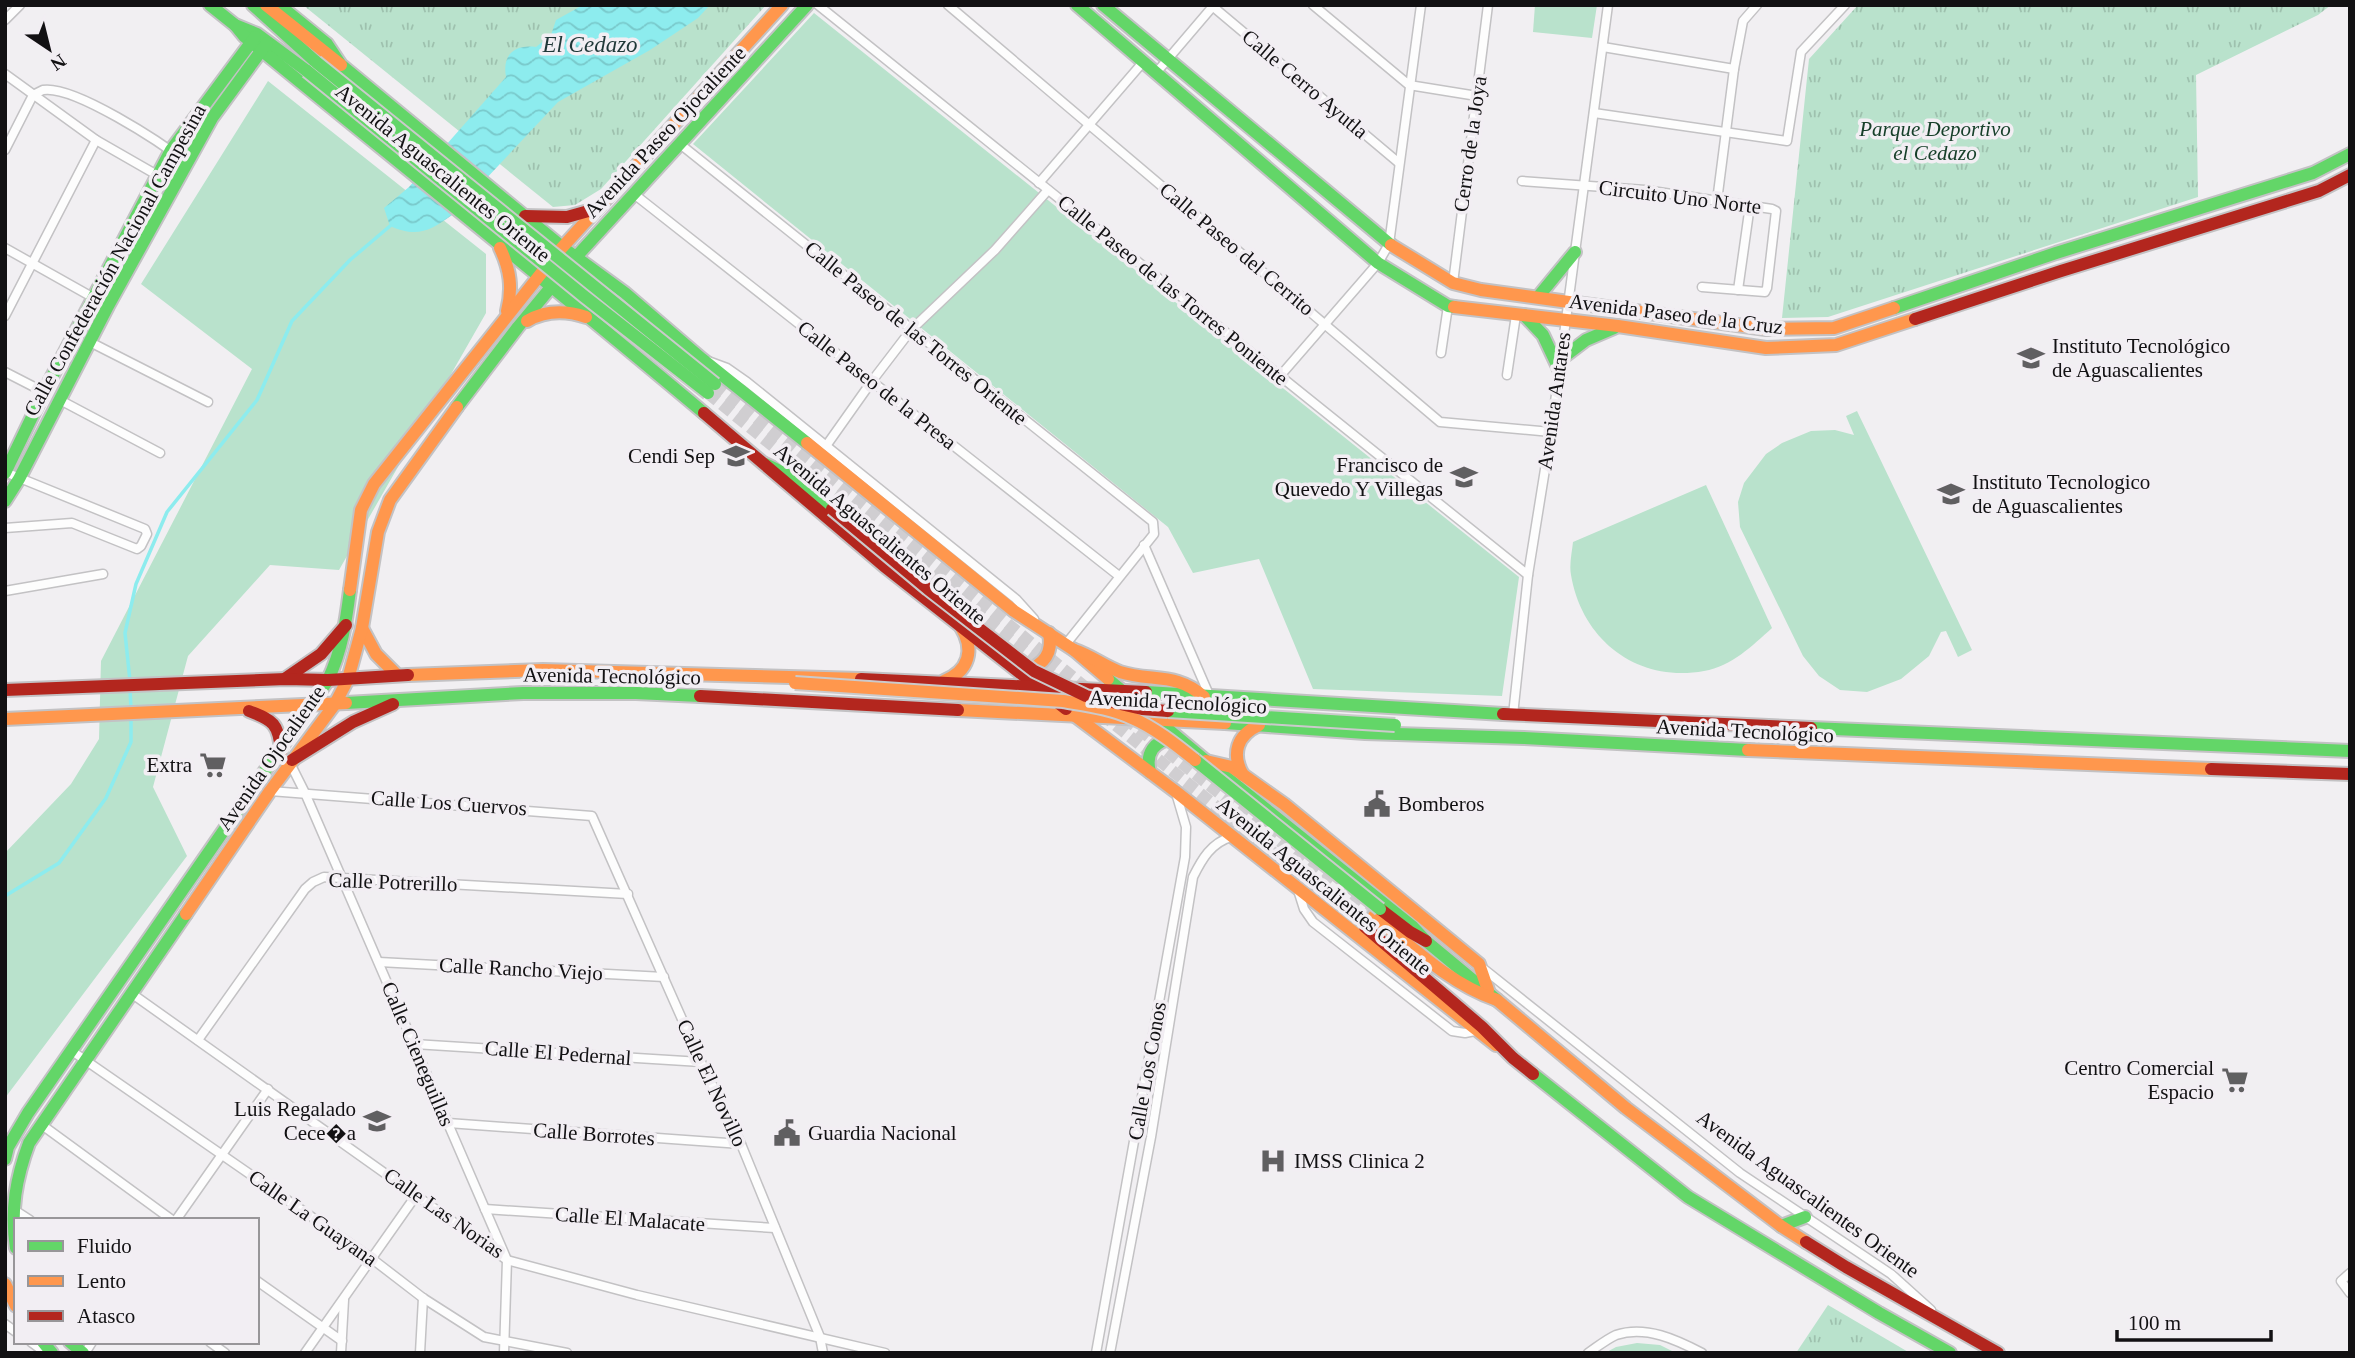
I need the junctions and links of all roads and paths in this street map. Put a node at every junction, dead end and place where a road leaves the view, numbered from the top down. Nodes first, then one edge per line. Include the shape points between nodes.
1 (20, 5) edge
2 (210, 5) edge
3 (253, 5) edge
4 (266, 5) edge
5 (279, 5) edge
6 (782, 5) edge
7 (807, 5) edge
8 (818, 5) edge
9 (947, 5) edge
10 (1077, 5) edge
11 (1103, 5) edge
12 (1313, 5) edge
13 (1412, 5) edge
14 (1488, 5) edge
15 (1608, 5) edge
16 (1757, 5) edge
17 (1845, 5) edge
18 (1213, 6) edge
19 (1420, 8) edge
20 (5, 20) edge
21 (259, 42) junction
22 (1603, 47) junction
23 (1168, 59) junction
24 (1144, 61) junction
25 (341, 65) junction
26 (312, 67) junction
27 (1734, 69) junction
28 (1156, 73) junction
29 (5, 74) edge
30 (1409, 85) junction
31 (33, 95) junction
32 (1477, 96) junction
33 (1594, 113) junction
34 (1088, 124) junction
35 (1726, 133) junction
36 (96, 140) junction
37 (680, 144) junction
38 (5, 150) edge
39 (171, 150) junction
40 (2349, 155) edge
41 (187, 163) junction
42 (1399, 163) junction
43 (2350, 175) edge
44 (157, 176) junction
45 (1522, 181) dead end
46 (1039, 183) junction
47 (1584, 184) junction
48 (1048, 190) junction
49 (634, 194) junction
50 (604, 201) junction
51 (1717, 201) junction
52 (1750, 205) junction
53 (513, 206) junction
54 (525, 216) junction
55 (492, 238) junction
56 (1389, 244) junction
57 (562, 247) junction
58 (5, 248) edge
59 (1575, 252) junction
60 (576, 257) junction
61 (1378, 262) junction
62 (32, 263) junction
63 (539, 275) junction
64 (1453, 283) junction
65 (552, 285) junction
66 (1702, 287) dead end
67 (1738, 290) junction
68 (625, 293) junction
69 (1538, 297) junction
70 (94, 298) junction
71 (1569, 300) junction
72 (108, 306) junction
73 (1448, 306) junction
74 (580, 308) junction
75 (1520, 315) junction
76 (5, 316) edge
77 (1566, 320) junction
78 (502, 322) junction
79 (597, 323) junction
80 (1325, 323) junction
81 (1618, 326) junction
82 (518, 327) junction
83 (911, 330) junction
84 (90, 342) junction
85 (1441, 353) dead end
86 (702, 359) junction
87 (1560, 364) junction
88 (5, 372) edge
89 (1507, 375) dead end
90 (1280, 376) junction
91 (872, 381) junction
92 (712, 388) tunnel mouth
93 (44, 391) junction
94 (60, 400) junction
95 (208, 402) dead end
96 (1551, 432) junction
97 (826, 446) junction
98 (160, 453) dead end
99 (765, 464) junction
100 (5, 472) edge
101 (19, 479) junction
102 (5, 501) edge
103 (5, 528) edge
104 (1144, 545) junction
105 (103, 574) dead end
106 (1528, 575) junction
107 (1119, 576) junction
108 (5, 592) edge
109 (346, 625) junction
110 (961, 627) junction
111 (362, 628) junction
112 (1046, 631) junction
113 (1070, 647) junction
114 (1014, 669) junction
115 (397, 675) junction
116 (745, 676) junction
117 (286, 679) junction
118 (348, 679) junction
119 (328, 680) junction
120 (941, 682) junction
121 (1038, 688) junction
122 (5, 690) edge
123 (1119, 690) junction
124 (1207, 697) junction
125 (408, 699) junction
126 (313, 704) junction
127 (335, 704) junction
128 (242, 709) junction
129 (1513, 715) junction
130 (1074, 716) junction
131 (5, 719) edge
132 (1159, 721) junction
133 (1260, 724) junction
134 (1485, 737) junction
135 (1180, 739) junction
136 (281, 751) junction
137 (2350, 751) edge
138 (291, 761) junction
139 (1206, 761) junction
140 (1150, 772) junction
141 (2350, 774) edge
142 (1243, 775) junction
143 (1175, 790) junction
144 (270, 791) junction
145 (305, 793) junction
146 (592, 816) joint
147 (1231, 837) junction
148 (342, 877) junction
149 (628, 894) junction
150 (1377, 913) junction
151 (1365, 927) tunnel mouth
152 (1426, 941) junction
153 (379, 962) junction
154 (1479, 964) junction
155 (664, 977) junction
156 (131, 993) junction
157 (1493, 996) junction
158 (198, 1040) junction
159 (414, 1044) junction
160 (72, 1051) junction
161 (1513, 1058) junction
162 (86, 1059) junction
163 (701, 1062) junction
164 (268, 1089) junction
165 (448, 1123) junction
166 (42, 1125) junction
167 (1136, 1135) junction
168 (1151, 1137) junction
169 (741, 1144) junction
170 (6, 1152) edge
171 (222, 1155) junction
172 (417, 1194) junction
173 (10, 1201) edge
174 (485, 1209) junction
175 (1805, 1217) junction
176 (28, 1218) edge
177 (171, 1218) edge
178 (175, 1218) edge
179 (1782, 1226) junction
180 (775, 1228) junction
181 (14, 1232) edge
182 (371, 1258) junction
183 (507, 1260) junction
184 (2350, 1273) edge
185 (259, 1282) edge
186 (5, 1284) edge
187 (2350, 1293) edge
188 (344, 1298) junction
189 (423, 1298) junction
190 (14, 1302) edge
191 (1949, 1326) junction
192 (323, 1328) junction
193 (820, 1337) junction
194 (505, 1340) junction
195 (342, 1341) junction
196 (305, 1353) edge
197 (341, 1353) edge
198 (420, 1353) edge
199 (504, 1353) edge
200 (568, 1353) edge
201 (823, 1353) edge
202 (885, 1353) edge
203 (1096, 1353) edge
204 (1110, 1353) edge
205 (1587, 1353) edge
206 (1702, 1353) edge
207 (1950, 1353) edge
208 (1998, 1353) edge

1 - 20 street
2 - 21 main road, Avenida Aguascalientes Oriente
3 - 26 main road, Avenida Aguascalientes Oriente
4 - 25 main road
5 - 25 main road, Avenida Aguascalientes Oriente via 321,39
6 - 50 main road, Avenida Paseo Ojocaliente
7 - 37 main road, Avenida Paseo Ojocaliente
8 - 46 street, Calle Paseo de las Torres Poniente
9 - 34 street, Calle Paseo del Cerrito
10 - 24 main road, Avenida Paseo de la Cruz
11 - 23 main road, Avenida Paseo de la Cruz
12 - 30 street
13 - 19 street
14 - 32 street, Cerro de la Joya
15 - 22 street, Avenida Antares
16 - 27 street via 1743,21
17 - 35 street via 1801,52 1787,141
18 - 23 street
18 - 42 street, Calle Cerro Ayutla
19 - 30 street
21 - 26 main road, Avenida Aguascalientes Oriente
21 - 39 main road, Calle Confederación Nacional Campesina
21 - 41 main road, Calle Confederación Nacional Campesina
21 - 55 main road, Avenida Aguascalientes Oriente
22 - 27 street
22 - 33 street, Avenida Antares
23 - 28 street
23 - 56 main road, Avenida Paseo de la Cruz
24 - 28 main road, Avenida Paseo de la Cruz
24 - 34 street
25 - 53 main road, Avenida Aguascalientes Oriente
26 - 92 main road, Avenida Aguascalientes Oriente, bridge
27 - 35 street
28 - 61 main road, Avenida Paseo de la Cruz
29 - 31 street
30 - 32 street
30 - 42 street
31 - 36 street
31 - 38 street
31 - 39 street via 42,90 77,97
32 - 64 street, Cerro de la Joya
33 - 35 street
33 - 47 street, Avenida Antares
34 - 46 street
34 - 80 street, Calle Paseo del Cerrito
35 - 51 street
36 - 44 street
36 - 62 street
37 - 49 main road, Avenida Paseo Ojocaliente
37 - 83 street, Calle Paseo de las Torres Oriente
39 - 41 street
39 - 44 main road, Calle Confederación Nacional Campesina
40 - 71 main road, Avenida Paseo de la Cruz via 2313,173 1834,328 1766,328
41 - 72 main road, Calle Confederación Nacional Campesina
42 - 56 street
43 - 81 main road, Avenida Paseo de la Cruz via 2319,191 1836,345 1766,348
44 - 70 main road, Calle Confederación Nacional Campesina
45 - 47 street, Circuito Uno Norte
46 - 48 street, Calle Paseo de las Torres Poniente
47 - 51 street, Circuito Uno Norte
47 - 59 street, Avenida Antares
48 - 83 street via 995,250
48 - 90 street, Calle Paseo de las Torres Poniente
49 - 60 main road, Avenida Paseo Ojocaliente
49 - 91 street, Calle Paseo de la Presa
50 - 54 main road via 574,217
50 - 57 main road, Avenida Paseo Ojocaliente
51 - 52 street, Circuito Uno Norte
52 - 67 street
52 - 67 street, Circuito Uno Norte via 1776,211 1767,288 1760,293
53 - 54 main road, Avenida Aguascalientes Oriente
53 - 55 main road via 519,219 514,232 502,239
54 - 57 main road, Avenida Aguascalientes Oriente
55 - 63 main road, Avenida Aguascalientes Oriente
55 - 78 main road via 506,259 510,278
56 - 61 street
56 - 64 main road, Avenida Paseo de la Cruz
57 - 60 main road, Avenida Aguascalientes Oriente
57 - 63 main road, Avenida Paseo Ojocaliente
58 - 62 street
59 - 69 main road
59 - 71 street, Avenida Antares
60 - 65 main road, Avenida Paseo Ojocaliente
60 - 68 main road, Avenida Aguascalientes Oriente
61 - 73 main road, Avenida Paseo de la Cruz
61 - 80 street
62 - 70 street
62 - 76 street
63 - 65 main road, Avenida Aguascalientes Oriente
63 - 78 main road, Avenida Ojocaliente
64 - 69 main road, Avenida Paseo de la Cruz
65 - 74 main road, Avenida Aguascalientes Oriente
65 - 82 main road, Avenida Ojocaliente
66 - 67 street
68 - 74 main road via 591,287 581,296
68 - 86 main road, Avenida Aguascalientes Oriente
69 - 71 main road, Avenida Paseo de la Cruz
70 - 72 street
70 - 93 main road, Calle Confederación Nacional Campesina
71 - 77 street, Avenida Antares
72 - 84 main road, Calle Confederación Nacional Campesina
73 - 75 main road, Avenida Paseo de la Cruz
73 - 85 street
74 - 79 main road, Avenida Aguascalientes Oriente
75 - 77 main road, Avenida Paseo de la Cruz
75 - 87 main road via 1543,335
75 - 89 street
77 - 81 main road, Avenida Paseo de la Cruz
77 - 87 street, Avenida Antares
78 - 109 main road, Avenida Ojocaliente via 374,484 356,534
79 - 82 main road via 555,311 539,314
79 - 99 main road, Avenida Aguascalientes Oriente
80 - 90 street
80 - 96 street, Calle Paseo del Cerrito via 1440,422
81 - 87 main road via 1574,346
82 - 111 main road, Avenida Ojocaliente via 390,500 378,532
83 - 91 street
83 - 104 street, Calle Paseo de las Torres Oriente via 1153,522 1154,534
84 - 94 main road, Calle Confederación Nacional Campesina
84 - 95 street
86 - 97 street, Avenida Aguascalientes Oriente via 738,374
86 - 112 main road, Avenida Aguascalientes Oriente via 1014,611
87 - 96 street, Avenida Antares
88 - 93 street
90 - 106 street, Calle Paseo de las Torres Poniente
91 - 97 street
91 - 107 street, Calle Paseo de la Presa
93 - 100 main road, Calle Confederación Nacional Campesina
94 - 98 street
94 - 101 main road, Calle Confederación Nacional Campesina
96 - 106 street, Avenida Antares
97 - 112 street, Avenida Aguascalientes Oriente via 1016,599
99 - 110 main road, Avenida Aguascalientes Oriente
99 - 134 main road, bridge via 792,477 1034,671 1086,696 1149,710 1472,729
100 - 101 street
101 - 102 main road, Calle Confederación Nacional Campesina
101 - 103 street via 147,532 137,549 72,523
104 - 107 street
104 - 124 street
105 - 108 street
106 - 129 street, Avenida Antares
107 - 113 street
109 - 117 main road via 321,654
109 - 119 main road, Avenida Ojocaliente
110 - 114 main road, Avenida Aguascalientes Oriente
110 - 120 main road via 970,645 969,658 959,674
111 - 115 main road via 375,656
111 - 118 main road, Avenida Ojocaliente
112 - 113 main road, Avenida Aguascalientes Oriente
112 - 114 main road via 1050,651 1044,662 1031,670
113 - 123 main road, Avenida Aguascalientes Oriente
113 - 124 main road via 1125,674 1178,679
114 - 121 main road, Avenida Aguascalientes Oriente
115 - 116 main road, Avenida Tecnológico via 543,670
115 - 118 main road, Avenida Tecnológico
116 - 120 main road, Avenida Tecnológico
116 - 150 main road, bridge via 1037,697 1130,717 1185,752
117 - 119 main road, Avenida Tecnológico
117 - 122 main road, Avenida Tecnológico
118 - 119 main road, Avenida Tecnológico
118 - 127 main road, Avenida Ojocaliente
119 - 126 main road, Avenida Ojocaliente
120 - 121 main road, Avenida Tecnológico
121 - 123 main road, Avenida Tecnológico
121 - 130 main road, Avenida Aguascalientes Oriente
123 - 124 main road, Avenida Tecnológico
123 - 132 main road, Avenida Aguascalientes Oriente
124 - 129 main road, Avenida Tecnológico
125 - 127 main road, Avenida Tecnológico
125 - 130 main road, Avenida Tecnológico via 523,692 636,693
125 - 138 main road via 371,712
126 - 127 main road, Avenida Tecnológico
126 - 128 main road, Avenida Tecnológico
126 - 136 main road, Avenida Ojocaliente
127 - 138 main road, Avenida Ojocaliente
128 - 131 main road, Avenida Tecnológico
128 - 136 main road via 277,726
129 - 137 main road, Avenida Tecnológico
130 - 132 main road, Avenida Tecnológico
130 - 140 main road, Avenida Aguascalientes Oriente
132 - 133 main road, Avenida Tecnológico
132 - 135 main road, Avenida Aguascalientes Oriente
133 - 134 main road, Avenida Tecnológico
133 - 142 main road via 1248,729 1237,745 1237,764
134 - 141 main road, Avenida Tecnológico
135 - 139 main road, Avenida Aguascalientes Oriente
135 - 140 main road via 1156,743 1148,757
136 - 160 main road, Avenida Ojocaliente
138 - 144 main road, Avenida Ojocaliente
138 - 145 street, Calle Cieneguillas
139 - 142 main road, Avenida Aguascalientes Oriente
139 - 152 main road, Avenida Aguascalientes Oriente
140 - 143 main road, Avenida Aguascalientes Oriente
142 - 154 main road, Avenida Aguascalientes Oriente
143 - 147 main road, Avenida Aguascalientes Oriente
143 - 167 street, Calle Los Conos via 1186,827 1185,857
144 - 145 street, Calle Los Cuervos
144 - 156 main road, Avenida Ojocaliente
145 - 146 street, Calle Los Cuervos
145 - 148 street, Calle Cieneguillas
146 - 149 street, Calle El Novillo
147 - 161 main road, Avenida Aguascalientes Oriente
147 - 168 street, Calle Los Conos via 1213,847 1193,877
148 - 149 street, Calle Potrerillo
148 - 153 street, Calle Cieneguillas
148 - 158 street, Calle Potrerillo via 324,877 305,889
149 - 155 street, Calle El Novillo
150 - 152 main road
150 - 157 main road, Avenida Aguascalientes Oriente via 1444,970 1486,998
151 - 161 main road, Avenida Aguascalientes Oriente
152 - 157 main road, Avenida Aguascalientes Oriente
153 - 155 street, Calle Rancho Viejo
153 - 159 street, Calle Cieneguillas
154 - 157 main road
154 - 175 street, Avenida Aguascalientes Oriente via 1717,1156
155 - 163 street, Calle El Novillo
156 - 158 street, Calle Las Norias
156 - 162 main road, Avenida Ojocaliente
157 - 179 main road, Avenida Aguascalientes Oriente via 1626,1108
158 - 164 street, Calle Las Norias
159 - 163 street, Calle El Pedernal
159 - 165 street, Calle Cieneguillas
160 - 162 street, Calle La Guayana
160 - 170 main road, Avenida Ojocaliente
161 - 207 main road, Avenida Aguascalientes Oriente via 1688,1197
162 - 166 main road, Avenida Ojocaliente
162 - 171 street, Calle La Guayana
163 - 169 street, Calle El Novillo
164 - 171 street
164 - 172 street, Calle Las Norias
165 - 169 street, Calle Borrotes
165 - 174 street, Calle Cieneguillas
166 - 173 main road, Avenida Ojocaliente via 29,1143
166 - 177 street
167 - 168 street
167 - 203 street, Calle Los Conos
168 - 204 street, Calle Los Conos
169 - 180 street, Calle El Novillo
171 - 178 street
171 - 182 street, Calle La Guayana
172 - 182 street
172 - 183 street, Calle Las Norias
173 - 176 street
173 - 181 main road, Avenida Ojocaliente
174 - 180 street, Calle El Malacate
174 - 183 street, Calle Cieneguillas
175 - 179 main road
175 - 191 street, Avenida Aguascalientes Oriente via 1891,1273
179 - 191 main road, Avenida Aguascalientes Oriente
180 - 193 street, Calle El Novillo
182 - 188 street
182 - 189 street, Calle La Guayana
183 - 193 street, Calle Las Norias
183 - 194 street, Calle Cieneguillas
184 - 187 street via 2342,1281
185 - 192 street
186 - 190 main road
188 - 192 street
188 - 195 street
189 - 194 street, Calle La Guayana via 484,1337
189 - 198 street
191 - 208 main road, Avenida Aguascalientes Oriente
192 - 195 street
192 - 196 street
193 - 201 street, Calle El Novillo
193 - 202 street, Calle Las Norias
194 - 199 street, Calle Cieneguillas
194 - 200 street, Calle La Guayana
195 - 197 street
205 - 206 street via 1617,1335 1649,1332

